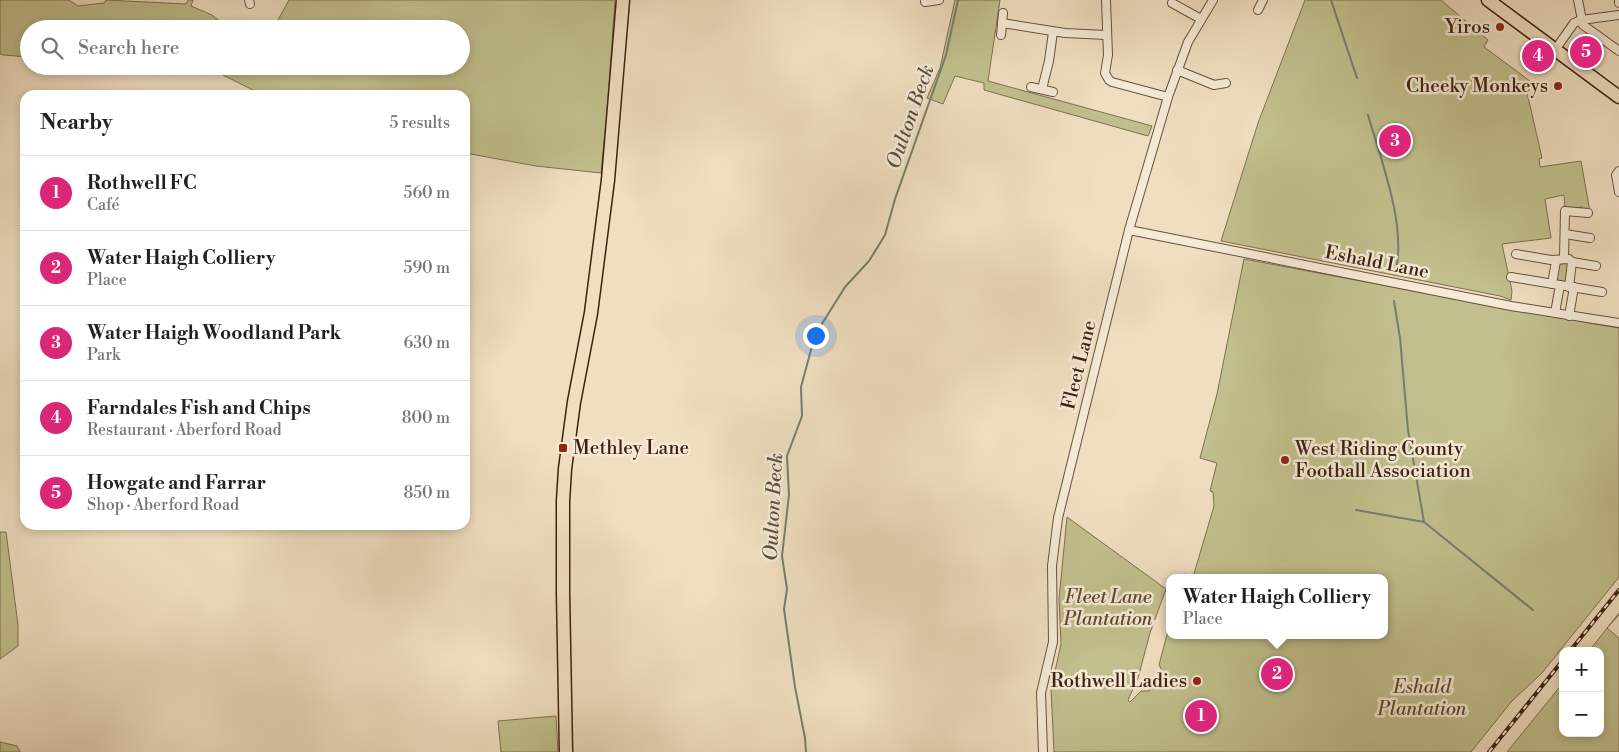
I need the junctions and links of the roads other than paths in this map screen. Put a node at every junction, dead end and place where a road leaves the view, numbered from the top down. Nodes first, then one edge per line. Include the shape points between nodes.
1 (623, 0) edge
2 (939, 0) edge
3 (1106, 0) edge
4 (1213, 0) edge
5 (1263, 0) edge
6 (1488, 0) edge
7 (1578, 0) edge
8 (925, 2) dead end
9 (1172, 3) dead end
10 (1258, 10) dead end
11 (1003, 12) dead end
12 (1618, 17) edge
13 (1201, 19) junction
14 (1581, 20) junction
15 (1002, 23) junction
16 (1053, 32) junction
17 (1001, 35) dead end
18 (1108, 35) junction
19 (1555, 50) junction
20 (1619, 50) edge
21 (1178, 70) junction
22 (1228, 82) dead end
23 (1031, 87) dead end
24 (1042, 89) junction
25 (1053, 92) dead end
26 (1168, 97) junction
27 (1619, 97) edge
28 (1619, 170) edge
29 (1619, 192) edge
30 (1588, 214) dead end
31 (1129, 230) junction
32 (1565, 234) junction
33 (1590, 238) dead end
34 (1516, 254) dead end
35 (1564, 261) junction
36 (1596, 266) dead end
37 (1511, 277) dead end
38 (1556, 284) junction
39 (1571, 287) junction
40 (1602, 292) dead end
41 (1555, 313) junction
42 (1570, 316) junction
43 (1619, 323) edge
44 (566, 752) edge
45 (1043, 752) edge

1 - 44 main road via 608,180 591,313 565,469
2 - 8 street
3 - 18 street
4 - 13 street, Fleet Lane
5 - 10 street
6 - 19 main road
7 - 14 street
9 - 13 street
11 - 15 street
12 - 14 street
13 - 21 street, Fleet Lane
14 - 19 street via 1574,23
14 - 20 street via 1582,25
15 - 16 street
15 - 17 street
16 - 18 street
16 - 24 street
18 - 26 street via 1105,73 1109,80
19 - 27 main road
21 - 22 street via 1214,84
21 - 26 street, Fleet Lane
23 - 24 street
24 - 25 street
26 - 31 street, Fleet Lane
28 - 29 street via 1616,176
30 - 32 street via 1565,211
31 - 41 street, Eshald Lane
31 - 45 street, Fleet Lane via 1056,530 1052,566 1053,642 1040,693
32 - 33 street
32 - 35 street
34 - 35 street
35 - 36 street
35 - 38 street
35 - 39 street
37 - 38 street
38 - 39 street
38 - 41 street
39 - 40 street
39 - 42 street
41 - 42 street, Eshald Lane
42 - 43 street, Eshald Lane

